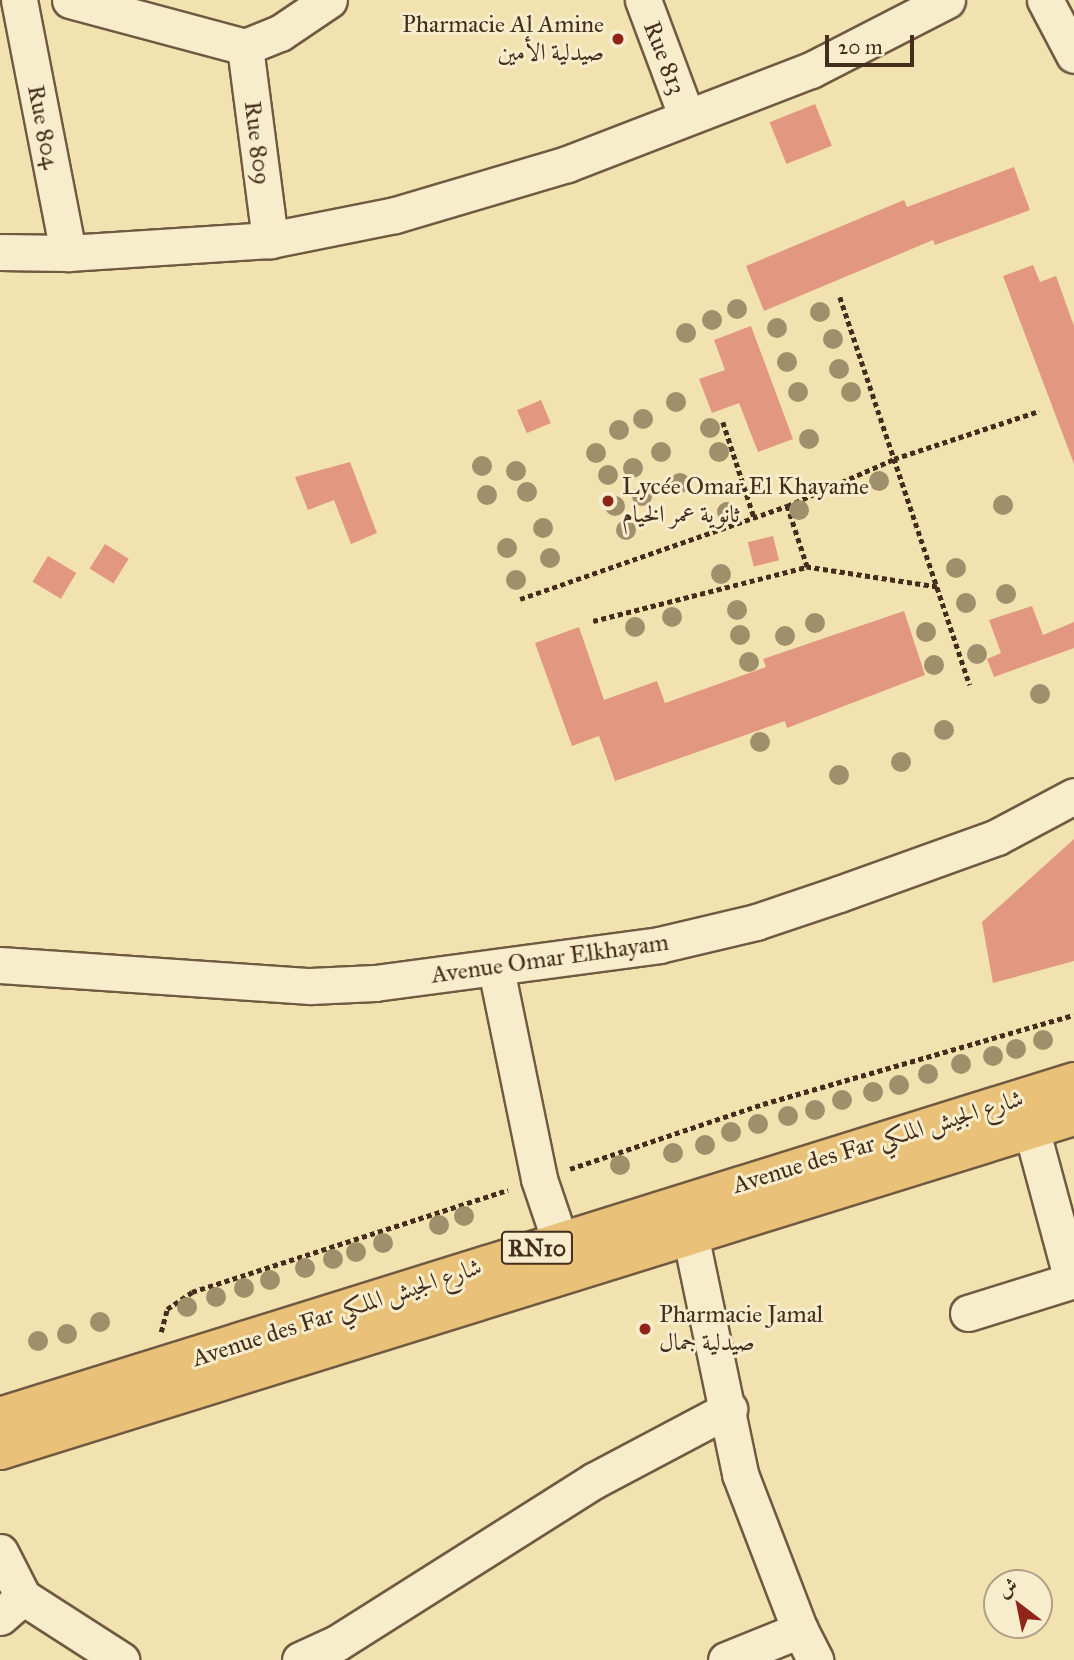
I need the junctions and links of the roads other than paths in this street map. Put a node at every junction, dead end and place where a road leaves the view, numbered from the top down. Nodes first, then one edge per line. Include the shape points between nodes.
1 (19, 0) edge
2 (70, 0) edge
3 (329, 0) edge
4 (643, 0) edge
5 (947, 0) edge
6 (1045, 0) edge
7 (245, 47) junction
8 (14, 55) edge
9 (1074, 55) edge
10 (686, 115) junction
11 (270, 240) junction
12 (0, 252) edge
13 (68, 253) junction
14 (1074, 796) edge
15 (0, 965) edge
16 (496, 969) junction
17 (1074, 1082) edge
18 (1074, 1116) edge
19 (1031, 1128) junction
20 (690, 1234) junction
21 (560, 1241) junction
22 (1073, 1280) edge
23 (968, 1313) dead end
24 (729, 1409) junction
25 (0, 1417) edge
26 (0, 1450) edge
27 (0, 1552) edge
28 (11, 1607) edge
29 (808, 1645) edge
30 (357, 1648) edge
31 (121, 1660) edge
32 (300, 1660) edge
33 (726, 1660) edge

1 - 8 street, Rue 804
2 - 7 street
3 - 7 street via 280,33
4 - 10 street, Rue 813
5 - 10 street via 810,70
6 - 9 street
7 - 11 street, Rue 809
8 - 13 street, Rue 804
10 - 11 street via 567,164 395,215
11 - 13 street
12 - 13 street
14 - 16 street, Avenue Omar Elkhayam via 997,837 756,922 659,945
15 - 16 street, Avenue Omar Elkhayam via 310,986
16 - 21 street via 539,1179
17 - 21 main road, Avenue des Far شارع الجيش الملكي / RN10
18 - 19 main road, Avenue des Far شارع الجيش الملكي / RN10
19 - 20 main road, Avenue des Far شارع الجيش الملكي / RN10
19 - 22 street
20 - 24 street
20 - 26 main road, Avenue des Far شارع الجيش الملكي / RN10
21 - 25 main road, Avenue des Far شارع الجيش الملكي / RN10
22 - 23 street
24 - 29 street via 740,1474
24 - 30 street via 674,1434 584,1487
27 - 28 street
28 - 31 street
29 - 33 street
30 - 32 street

